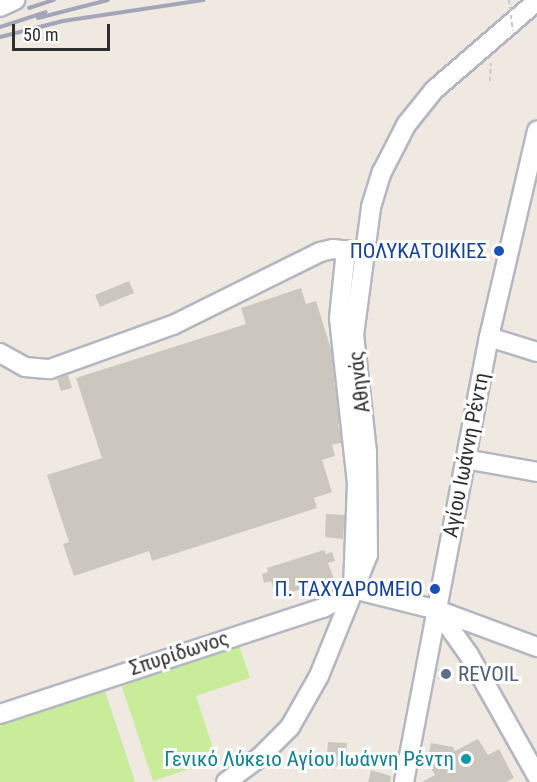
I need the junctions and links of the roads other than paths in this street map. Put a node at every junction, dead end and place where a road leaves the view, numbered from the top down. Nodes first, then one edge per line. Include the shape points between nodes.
1 (15, 0) edge
2 (537, 1) edge
3 (0, 7) edge
4 (536, 136) edge
5 (346, 250) junction
6 (364, 252) junction
7 (489, 337) junction
8 (537, 352) edge
9 (0, 353) edge
10 (465, 459) junction
11 (537, 472) edge
12 (357, 590) junction
13 (437, 610) junction
14 (537, 647) edge
15 (0, 714) edge
16 (537, 776) edge
17 (226, 782) edge
18 (404, 782) edge

1 - 3 street
2 - 6 street, Αθηνάς via 449,75 406,125 376,187
4 - 7 street, Αγίου Ιωάννη Ρέντη
5 - 6 street
5 - 9 street via 320,252 173,325 50,369 26,367
5 - 12 street via 339,318 357,484 352,577
6 - 12 street, Αθηνάς via 354,335 367,452 370,529 368,555
7 - 8 street
7 - 10 street, Αγίου Ιωάννη Ρέντη
10 - 11 street
10 - 13 street, Αγίου Ιωάννη Ρέντη
12 - 13 street
12 - 15 street, Σπυρίδωνος via 323,608
12 - 17 street, Αθηνάς via 319,676 290,727 260,758
13 - 14 street
13 - 16 street via 469,655
13 - 18 street, Αγίου Ιωάννη Ρέντη

